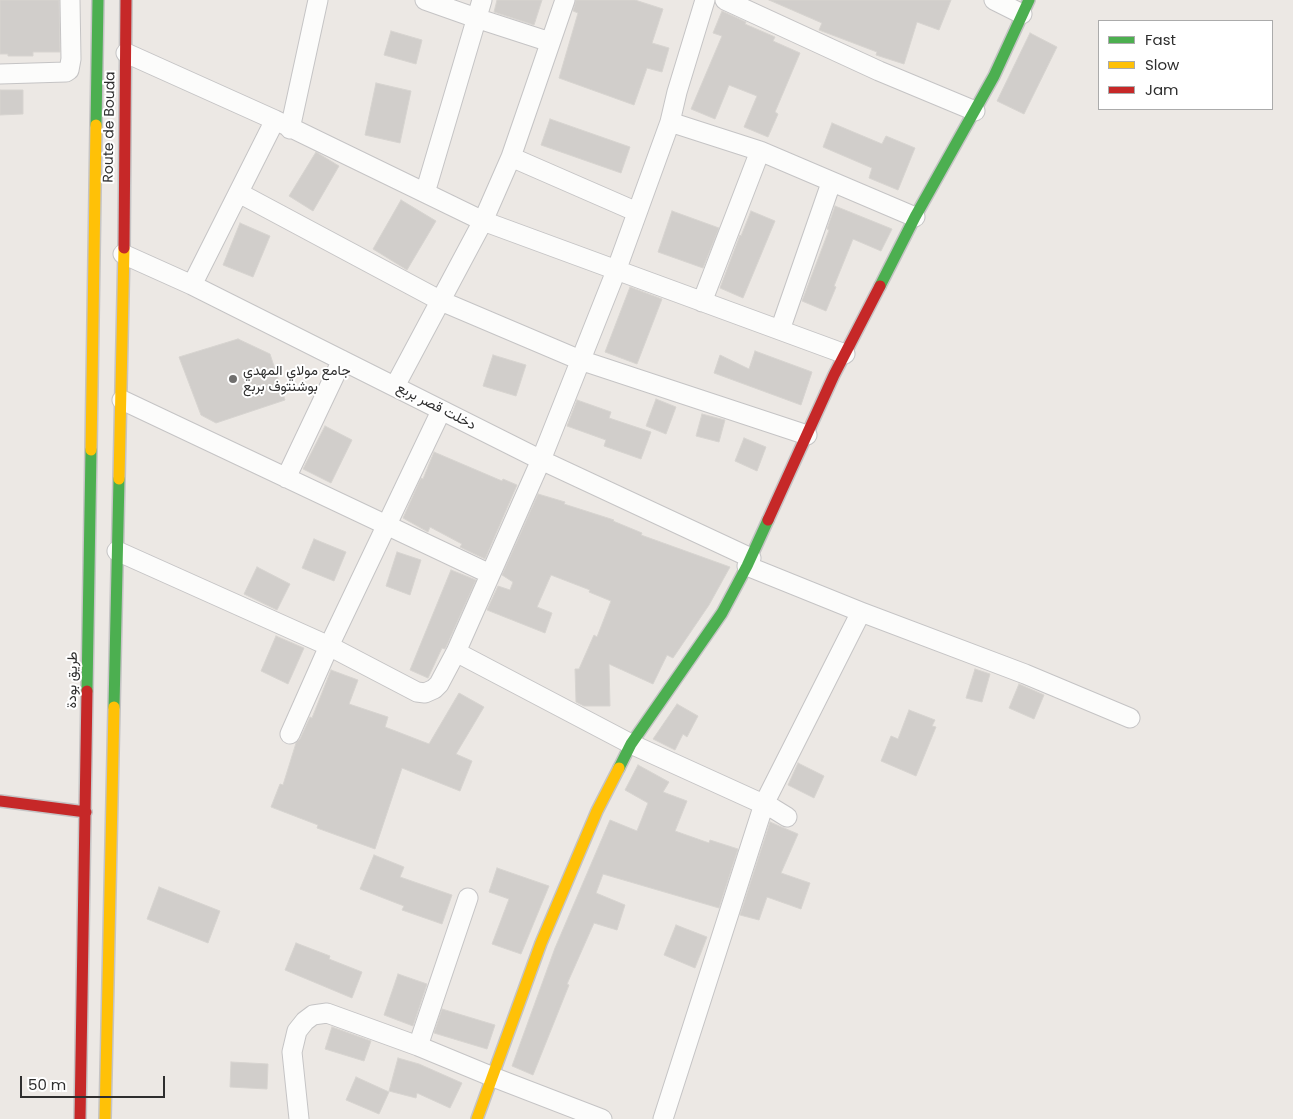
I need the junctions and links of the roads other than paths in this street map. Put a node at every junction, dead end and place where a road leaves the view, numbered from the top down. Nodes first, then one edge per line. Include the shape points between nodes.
1 (70, 0) edge
2 (98, 0) edge
3 (126, 0) edge
4 (318, 0) edge
5 (425, 0) edge
6 (482, 0) edge
7 (565, 0) edge
8 (705, 0) edge
9 (725, 0) edge
10 (994, 0) edge
11 (1025, 7) edge
12 (476, 18) junction
13 (550, 42) junction
14 (126, 53) junction
15 (0, 74) edge
16 (975, 111) junction
17 (670, 122) junction
18 (282, 124) junction
19 (760, 151) junction
20 (511, 157) junction
21 (831, 183) junction
22 (424, 192) junction
23 (239, 193) junction
24 (637, 212) junction
25 (915, 217) junction
26 (484, 222) junction
27 (94, 242) joint
28 (123, 254) junction
29 (616, 270) junction
30 (192, 285) junction
31 (441, 301) junction
32 (702, 302) junction
33 (780, 330) junction
34 (845, 354) junction
35 (342, 360) junction
36 (580, 360) junction
37 (395, 386) junction
38 (122, 400) junction
39 (441, 411) junction
40 (807, 435) junction
41 (541, 460) junction
42 (286, 478) junction
43 (387, 525) junction
44 (116, 550) junction
45 (749, 562) junction
46 (490, 574) junction
47 (861, 612) junction
48 (329, 646) junction
49 (456, 652) junction
50 (1130, 718) dead end
51 (290, 734) dead end
52 (631, 744) junction
53 (0, 801) edge
54 (764, 804) junction
55 (86, 812) junction
56 (787, 817) dead end
57 (468, 898) dead end
58 (95, 1007) junction
59 (418, 1046) junction
60 (493, 1077) junction
61 (80, 1119) edge
62 (105, 1119) edge
63 (299, 1119) edge
64 (477, 1119) edge
65 (602, 1119) edge
66 (663, 1119) edge

1 - 15 street via 69,70
2 - 27 main road, Route de Bouda
3 - 14 main road, Route de Bouda
4 - 18 street
5 - 12 street
6 - 12 street
7 - 13 street
8 - 17 street via 676,92
9 - 16 street
10 - 11 street
11 - 16 main road
12 - 13 street
12 - 22 street
13 - 20 street
14 - 18 street
14 - 28 main road, Route de Bouda
16 - 25 main road
17 - 19 street
17 - 24 street
18 - 22 street
18 - 23 street
19 - 21 street
19 - 32 street
20 - 24 street
20 - 26 street
21 - 25 street
21 - 33 street
22 - 26 street
23 - 30 street
23 - 31 street
24 - 29 street
25 - 34 main road
26 - 29 street
26 - 31 street
27 - 55 main road, طريق بودة
28 - 30 street, دخلت قصر بربع
28 - 38 main road, طريق بودة
29 - 32 street
29 - 36 street
30 - 35 street, دخلت قصر بربع
31 - 36 street
31 - 37 street
32 - 33 street
33 - 34 street
34 - 40 main road
35 - 37 street, دخلت قصر بربع
35 - 42 street
36 - 40 street
36 - 41 street
37 - 39 street, دخلت قصر بربع
38 - 42 street
38 - 44 main road, طريق بودة
39 - 41 street, دخلت قصر بربع
39 - 43 street
40 - 45 main road
41 - 45 street, دخلت قصر بربع
41 - 46 street
42 - 43 street
43 - 46 street
43 - 48 street
44 - 48 street
44 - 58 main road, طريق بودة
45 - 47 street, دخلت قصر بربع
45 - 52 main road via 722,613
46 - 49 street
47 - 50 street, دخلت قصر بربع
47 - 54 street
48 - 49 street via 424,693 439,684
48 - 51 street
49 - 52 street
52 - 54 street
52 - 60 main road via 597,811 545,934
53 - 55 main road
54 - 56 street
54 - 66 street
55 - 58 main road, طريق بودة
57 - 59 street
58 - 61 main road, طريق بودة
58 - 62 main road, طريق بودة
59 - 60 street
59 - 63 street via 327,1013 314,1015 297,1031 292,1052
60 - 64 main road
60 - 65 street

